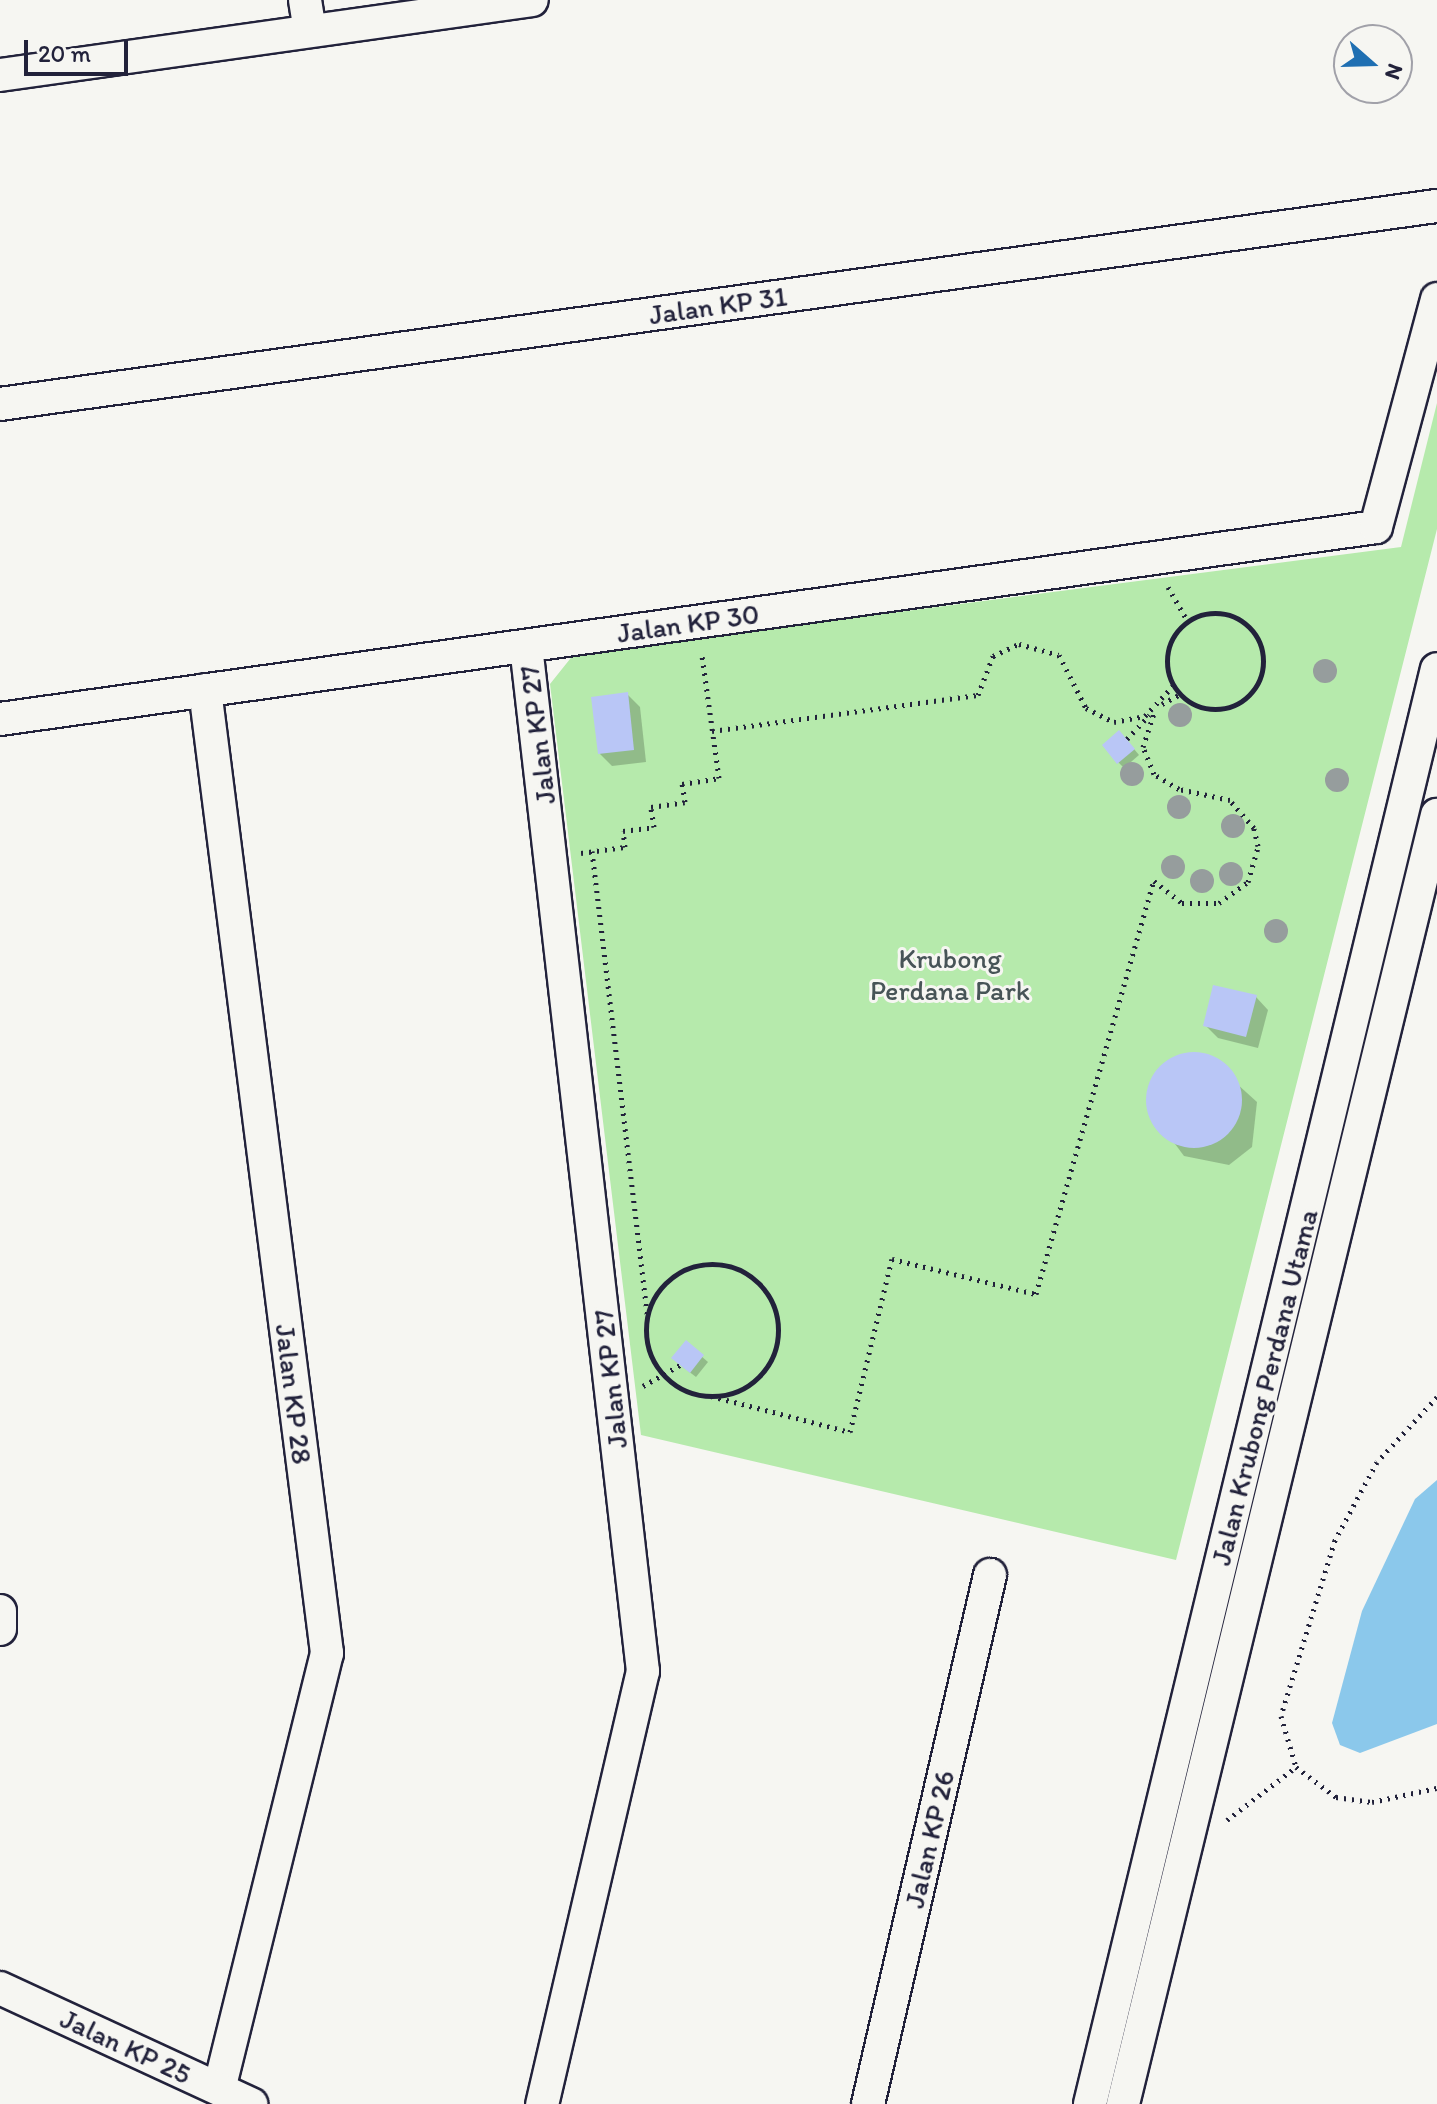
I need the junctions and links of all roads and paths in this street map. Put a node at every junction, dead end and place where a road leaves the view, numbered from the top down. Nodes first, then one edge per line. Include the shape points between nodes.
1 (532, 0) edge
2 (308, 16) edge
3 (0, 75) edge
4 (1437, 206) edge
5 (1437, 299) edge
6 (0, 404) edge
7 (697, 622) junction
8 (526, 646) junction
9 (1437, 669) edge
10 (1173, 686) junction
11 (205, 690) junction
12 (1179, 695) junction
13 (1158, 706) junction
14 (0, 719) edge
15 (712, 731) junction
16 (1127, 739) dead end
17 (1437, 815) edge
18 (592, 851) junction
19 (552, 858) junction
20 (647, 1315) junction
21 (680, 1365) dead end
22 (665, 1377) junction
23 (711, 1396) junction
24 (1437, 1397) edge
25 (990, 1575) dead end
26 (0, 1611) edge
27 (0, 1629) edge
28 (1296, 1767) junction
29 (1437, 1788) edge
30 (1223, 1824) dead end
31 (0, 1988) edge
32 (219, 2088) junction
33 (251, 2104) edge
34 (542, 2104) edge
35 (868, 2104) edge
36 (1090, 2104) edge
37 (1123, 2104) edge

1 - 2 street
2 - 3 street
4 - 6 street, Jalan KP 31
5 - 7 street, Jalan KP 30 via 1376,527
7 - 8 street, Jalan KP 30
7 - 15 path
8 - 11 street, Jalan KP 30
8 - 19 street, Jalan KP 27
9 - 36 street, Jalan Krubong Perdana Utama
10 - 12 path
10 - 12 path via 1167,657 1188,621 1233,616 1256,635 1260,680 1240,704 1209,710
10 - 13 path
11 - 14 street, Jalan KP 30
11 - 32 street, Jalan KP 28 via 327,1653
12 - 13 path
13 - 15 path via 1130,722 1099,718 1077,695 1059,655 1019,644 993,656 978,695
13 - 16 path
13 - 23 path via 1143,747 1154,774 1244,812 1254,828 1256,865 1235,895 1200,906 1174,898 1154,880 1036,1294 892,1259 850,1432
15 - 18 path via 719,778 682,784 685,802 651,807 654,827 623,831 625,847
17 - 37 street, Jalan Krubong Perdana Utama
18 - 19 path
18 - 20 path
19 - 34 street, Jalan KP 27 via 643,1671
20 - 22 path via 648,1348
20 - 23 path via 664,1283 699,1264 737,1267 767,1291 779,1328 768,1366 744,1389
21 - 22 path
22 - 23 path
24 - 28 path via 1377,1462 1310,1605 1281,1716
25 - 35 street, Jalan KP 26
26 - 27 street
28 - 29 path via 1336,1797 1372,1802
28 - 30 path
31 - 32 street, Jalan KP 25
32 - 33 street, Jalan KP 25

